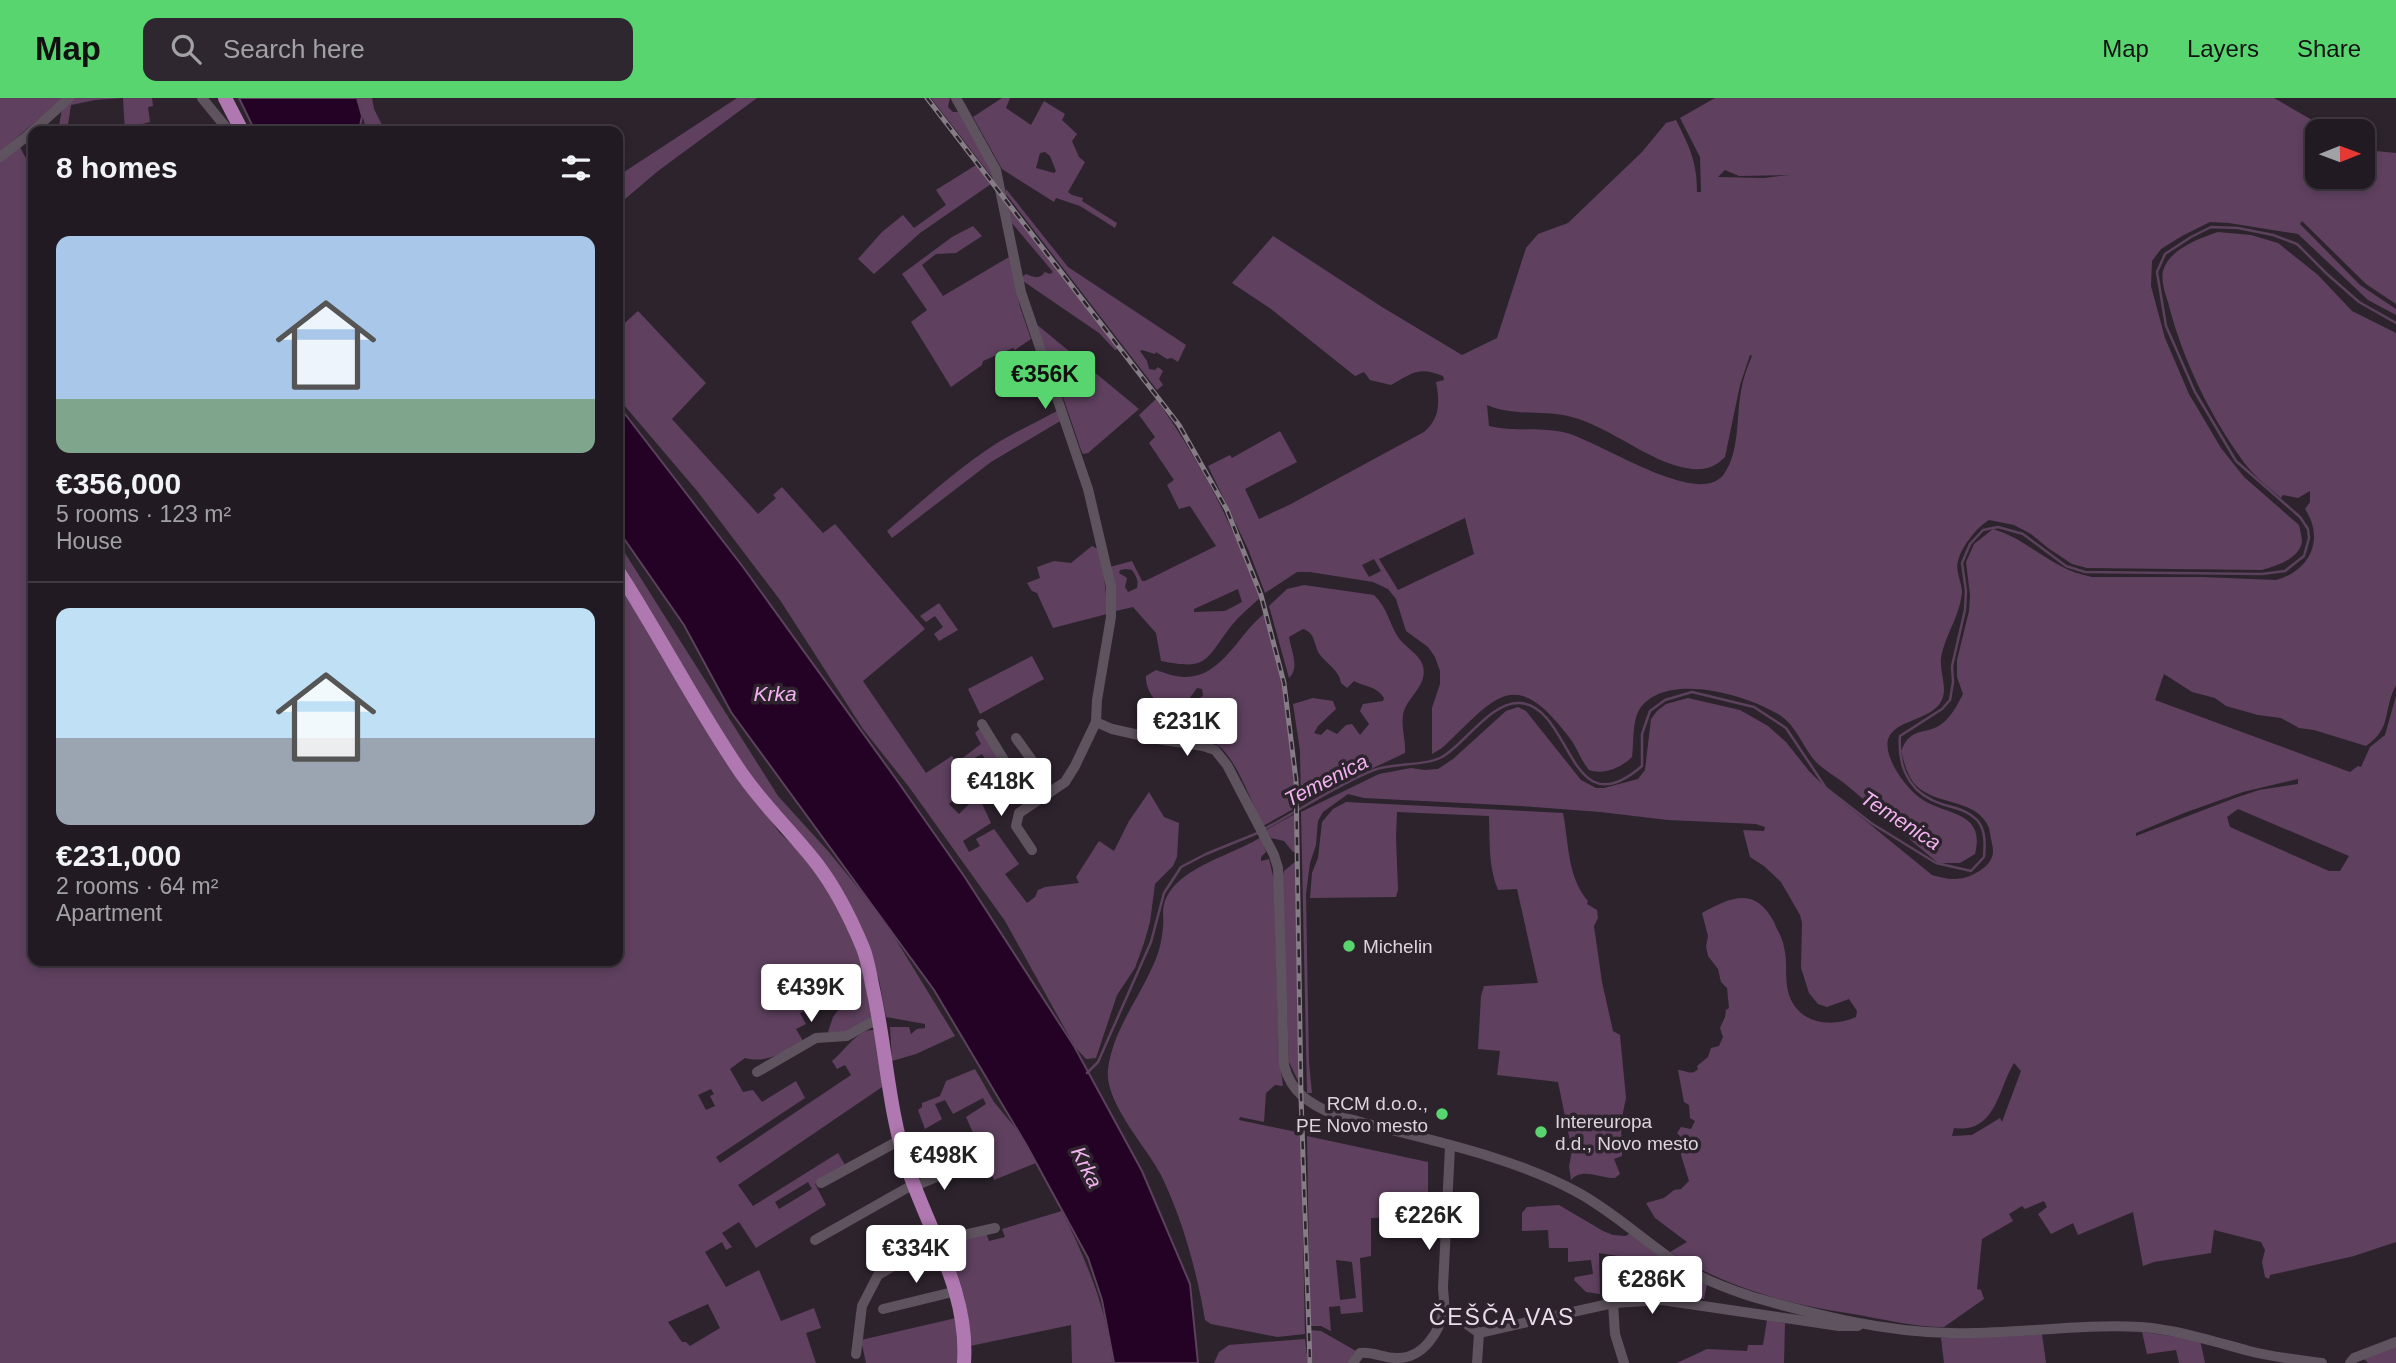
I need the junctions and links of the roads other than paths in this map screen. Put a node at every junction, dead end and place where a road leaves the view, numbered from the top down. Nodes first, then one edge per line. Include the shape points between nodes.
1 (69, 98) edge
2 (202, 98) edge
3 (225, 98) edge
4 (956, 98) edge
5 (37, 126) edge
6 (225, 126) edge
7 (239, 126) edge
8 (28, 134) edge
9 (0, 157) edge
10 (623, 578) edge
11 (1096, 722) junction
12 (982, 723) dead end
13 (1016, 738) dead end
14 (1030, 788) junction
15 (1040, 799) junction
16 (1032, 850) dead end
17 (880, 1022) junction
18 (757, 1072) dead end
19 (900, 1140) junction
20 (1450, 1146) junction
21 (961, 1167) dead end
22 (821, 1183) dead end
23 (914, 1185) junction
24 (995, 1228) dead end
25 (815, 1240) dead end
26 (937, 1241) junction
27 (957, 1291) junction
28 (1613, 1303) junction
29 (883, 1308) dead end
30 (1444, 1308) junction
31 (1880, 1326) junction
32 (1479, 1333) junction
33 (2396, 1342) edge
34 (856, 1354) dead end
35 (964, 1363) edge
36 (1353, 1363) edge
37 (1477, 1363) edge
38 (1624, 1363) edge
39 (2322, 1363) edge
40 (2350, 1363) edge

1 - 5 street
2 - 6 street
3 - 7 main road
4 - 11 street via 996,170 1021,292 1088,489 1111,587
8 - 9 street
10 - 17 main road via 725,749 761,801 834,887 864,950
11 - 15 street via 1065,782
11 - 20 street via 1215,750 1227,765 1278,868 1283,1050 1291,1085 1308,1102 1335,1115
12 - 14 street via 1015,778
13 - 14 street via 1036,766
14 - 15 street
15 - 16 street via 1019,813 1016,826
17 - 18 street via 847,1036 816,1038
17 - 19 main road
19 - 22 street
19 - 23 main road
20 - 30 street
20 - 31 street via 1569,1188 1681,1266 1719,1285 1788,1307
21 - 23 street
23 - 25 street
23 - 26 main road
24 - 26 street
26 - 27 main road
26 - 34 street via 878,1275 862,1306
27 - 29 street
27 - 35 main road
28 - 31 street via 1662,1300 1839,1326
28 - 32 street
28 - 38 street via 1615,1335
30 - 32 street
30 - 36 street via 1436,1331 1421,1351 1400,1359 1360,1353
31 - 39 street via 1985,1334 2140,1327
32 - 37 street
33 - 40 street

